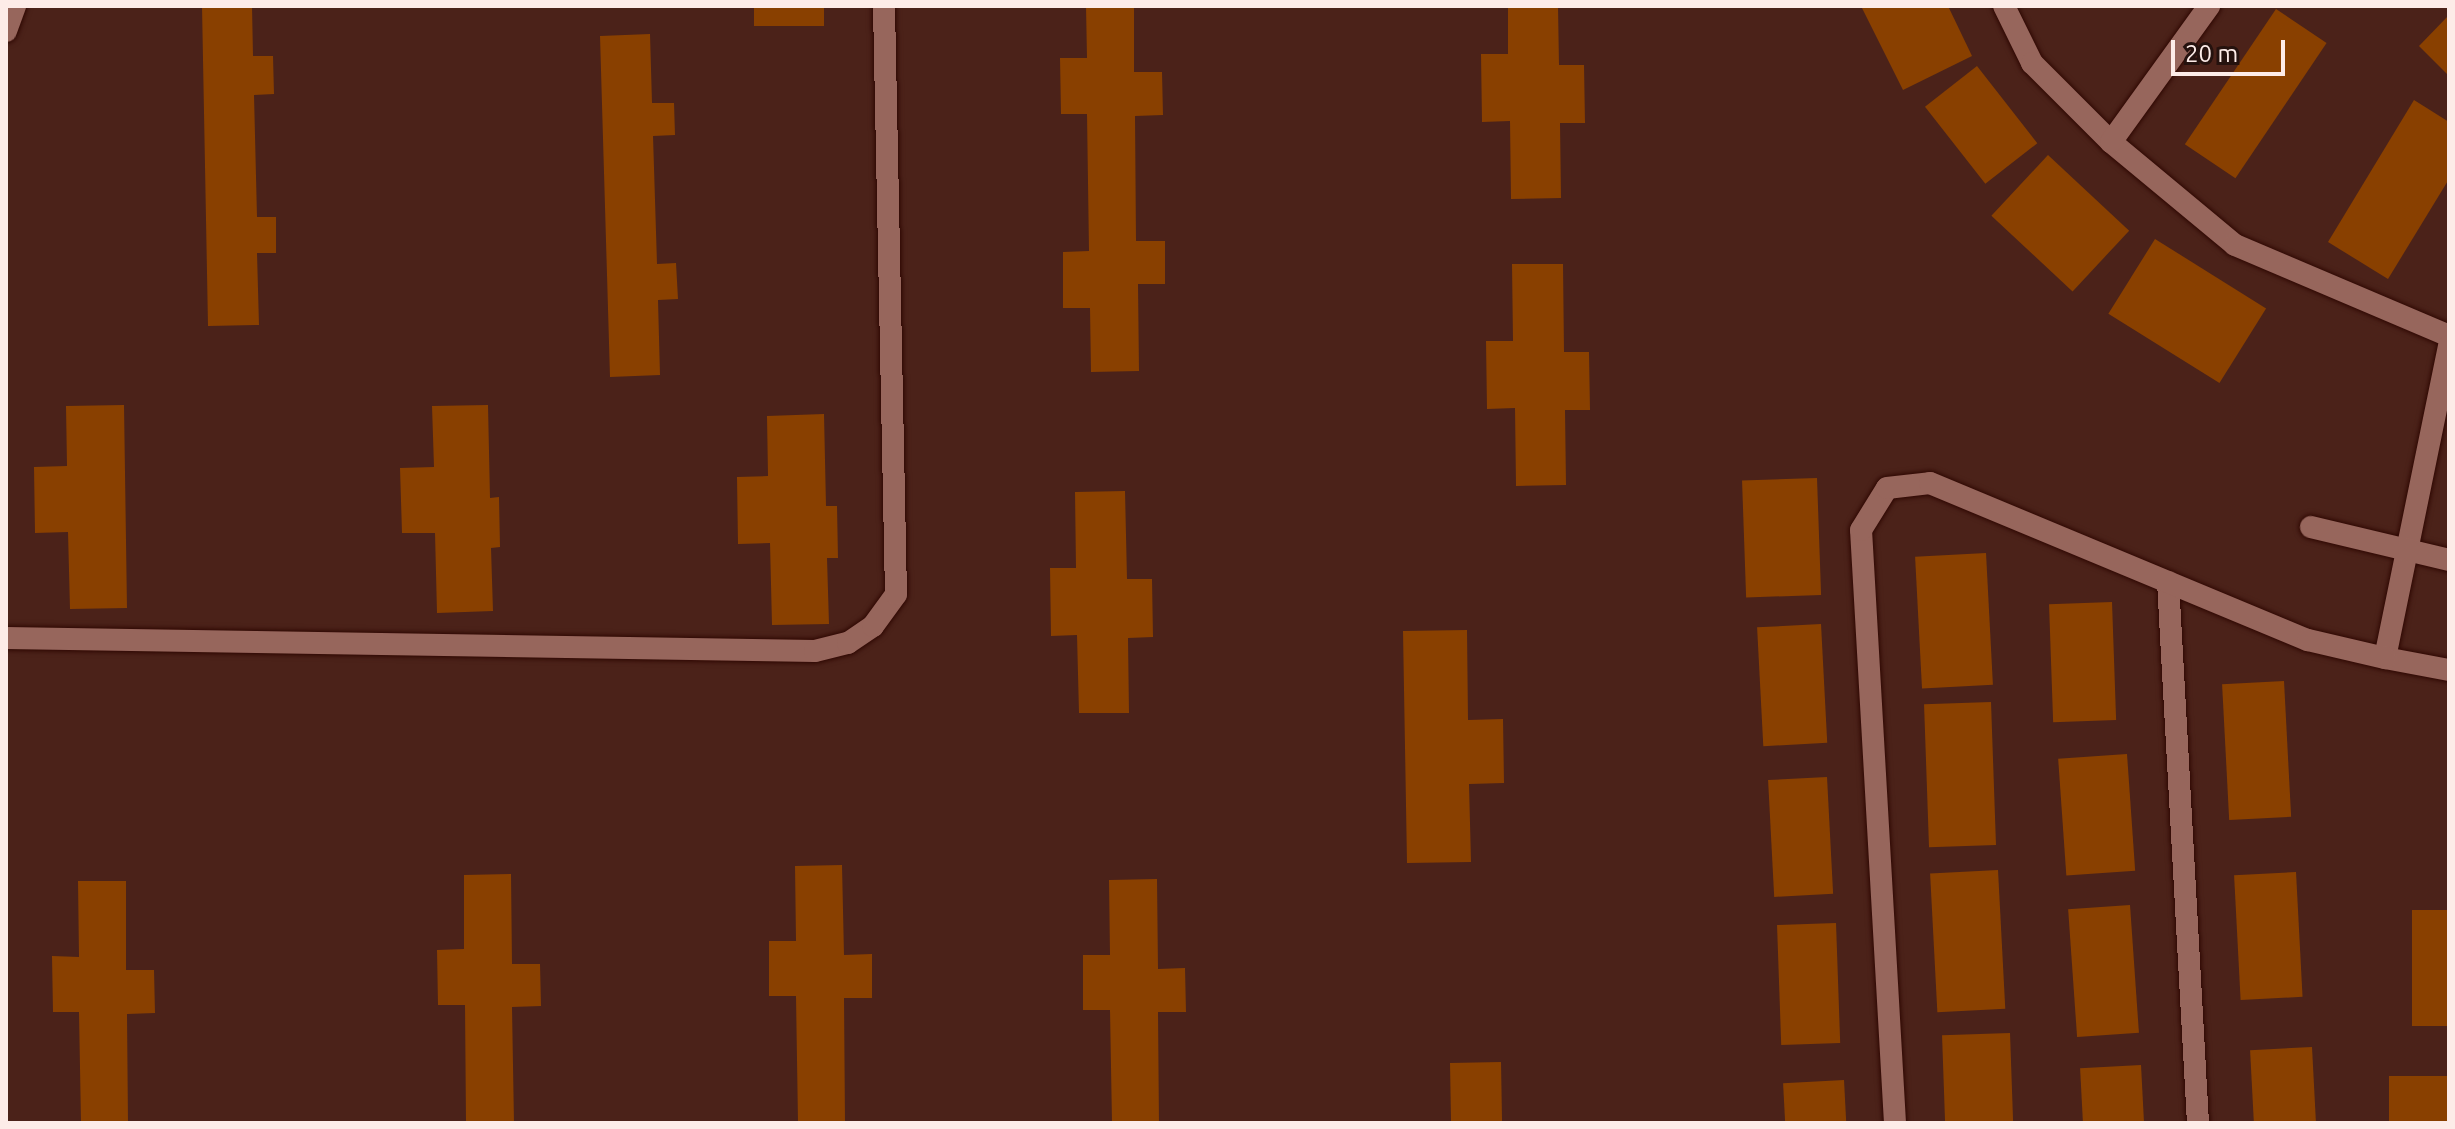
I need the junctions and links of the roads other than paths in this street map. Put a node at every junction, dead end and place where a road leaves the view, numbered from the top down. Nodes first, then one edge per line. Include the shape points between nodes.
1 (15, 6) edge
2 (884, 6) edge
3 (2004, 6) edge
4 (2209, 6) edge
5 (6, 31) edge
6 (2111, 142) junction
7 (2449, 336) edge
8 (2449, 346) edge
9 (2311, 527) dead end
10 (2404, 550) junction
11 (2449, 560) edge
12 (2168, 582) junction
13 (6, 638) edge
14 (2385, 658) junction
15 (2449, 670) edge
16 (1895, 1123) edge
17 (2198, 1123) edge

1 - 5 street
2 - 13 street via 896,594 873,626 848,643 815,651
3 - 6 street via 2032,63
4 - 6 street
6 - 7 street via 2235,245
8 - 10 street
9 - 10 street
10 - 11 street
10 - 14 street
12 - 14 street via 2308,640
12 - 16 street via 1930,483 1887,488 1861,530
12 - 17 street
14 - 15 street

